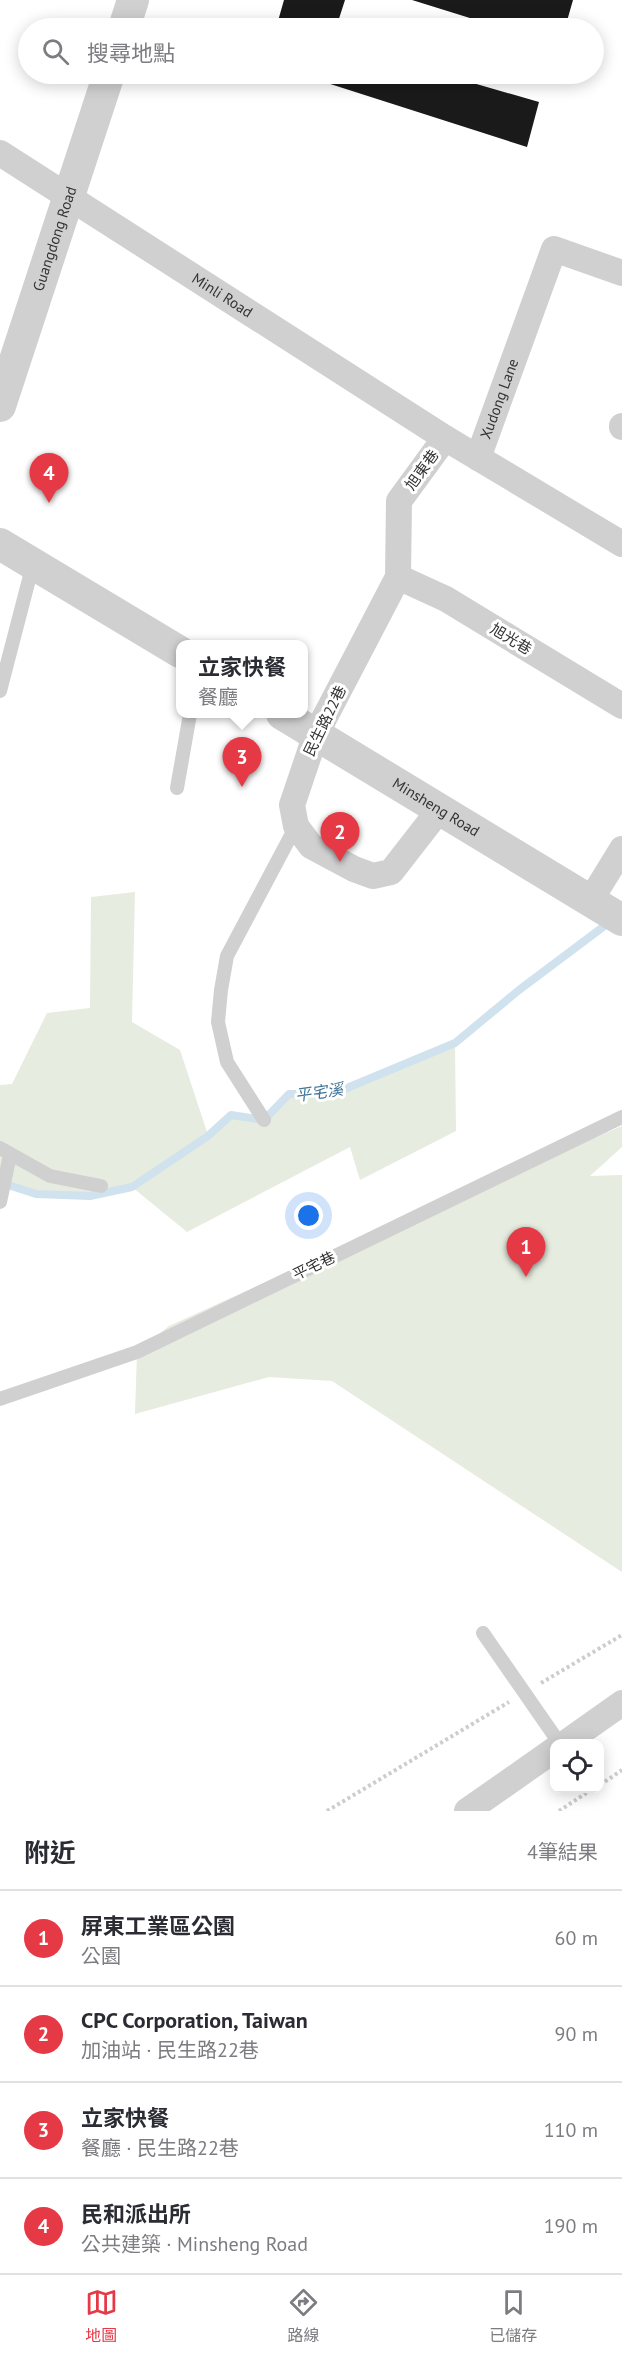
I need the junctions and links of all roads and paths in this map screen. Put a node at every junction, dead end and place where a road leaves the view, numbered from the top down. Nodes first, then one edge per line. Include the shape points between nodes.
1 (133, 0) edge
2 (127, 18) edge
3 (106, 84) edge
4 (0, 153) edge
5 (69, 196) junction
6 (622, 273) edge
7 (0, 406) edge
8 (445, 438) junction
9 (478, 458) junction
10 (0, 544) edge
11 (622, 544) edge
12 (33, 564) junction
13 (398, 577) junction
14 (176, 650) edge
15 (0, 691) edge
16 (622, 706) edge
17 (189, 718) edge
18 (289, 718) edge
19 (316, 734) junction
20 (177, 788) dead end
21 (440, 809) junction
22 (296, 826) junction
23 (622, 849) edge
24 (590, 901) junction
25 (622, 920) edge
26 (622, 1117) edge
27 (264, 1120) dead end
28 (5, 1151) edge
29 (101, 1186) dead end
30 (1, 1198) edge
31 (0, 1400) edge
32 (483, 1633) dead end
33 (622, 1635) edge
34 (525, 1693) junction
35 (622, 1703) edge
36 (559, 1739) edge
37 (568, 1739) edge
38 (550, 1754) edge
39 (622, 1770) edge
40 (604, 1782) edge
41 (586, 1793) edge
42 (470, 1810) edge
43 (327, 1811) edge
44 (559, 1811) edge

1 - 2 street
3 - 5 street, Guangdong Road
4 - 5 street, Minli Road
5 - 7 street, Guangdong Road
5 - 8 street, Minli Road
6 - 9 street, Xudong Lane via 554,249
8 - 9 street, 旭東巷
8 - 13 street, 旭東巷 via 399,501
9 - 11 street, Xudong Lane
10 - 12 street
12 - 14 street
12 - 15 lane
13 - 16 street, 旭光巷 via 446,599
13 - 19 street, 民生路22巷
17 - 20 lane
18 - 19 street, Minsheng Road
19 - 21 street, Minsheng Road
19 - 22 street, 民生路22巷 via 292,805
21 - 22 street via 391,873 373,876 311,846
21 - 24 street, Minsheng Road
22 - 27 lane via 227,956 221,990 218,1022 227,1062
23 - 24 street
24 - 25 street, Minsheng Road
26 - 31 lane, 平宅巷 via 137,1352
28 - 29 lane via 50,1176
28 - 30 lane
32 - 34 lane
33 - 34 path
34 - 36 lane
34 - 43 path
35 - 37 street
38 - 42 street
39 - 40 path
41 - 44 path

